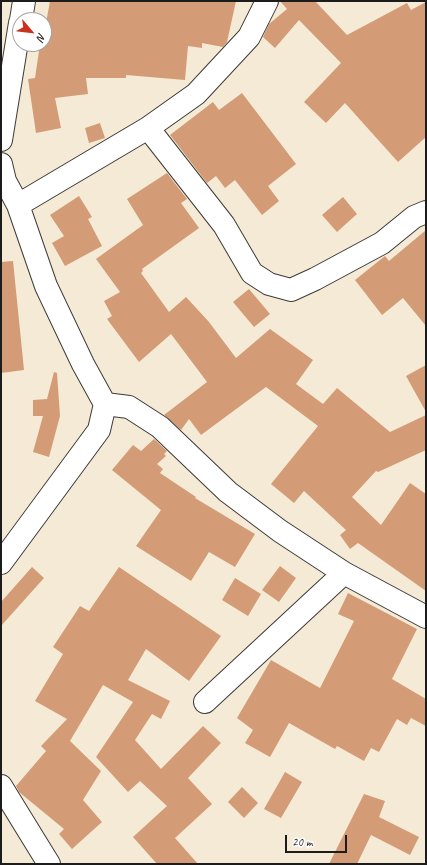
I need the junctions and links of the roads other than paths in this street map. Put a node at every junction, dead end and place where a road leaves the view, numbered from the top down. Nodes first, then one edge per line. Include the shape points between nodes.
1 (24, 1) edge
2 (267, 1) edge
3 (22, 12) edge
4 (15, 52) edge
5 (148, 128) junction
6 (1, 140) edge
7 (1, 164) edge
8 (18, 205) junction
9 (426, 212) edge
10 (105, 404) junction
11 (1, 563) edge
12 (344, 573) junction
13 (426, 617) edge
14 (205, 702) dead end
15 (1, 786) edge
16 (49, 864) edge

1 - 3 street
2 - 5 street via 250,37 196,94
4 - 6 street
5 - 8 street
5 - 9 street via 224,225 252,273 269,284 291,290 315,279 382,243 414,217
7 - 8 street via 5,181
8 - 10 street via 46,286
10 - 11 street via 99,430
10 - 12 street via 129,407 160,427 228,492 280,531
12 - 13 street
12 - 14 street
15 - 16 street

